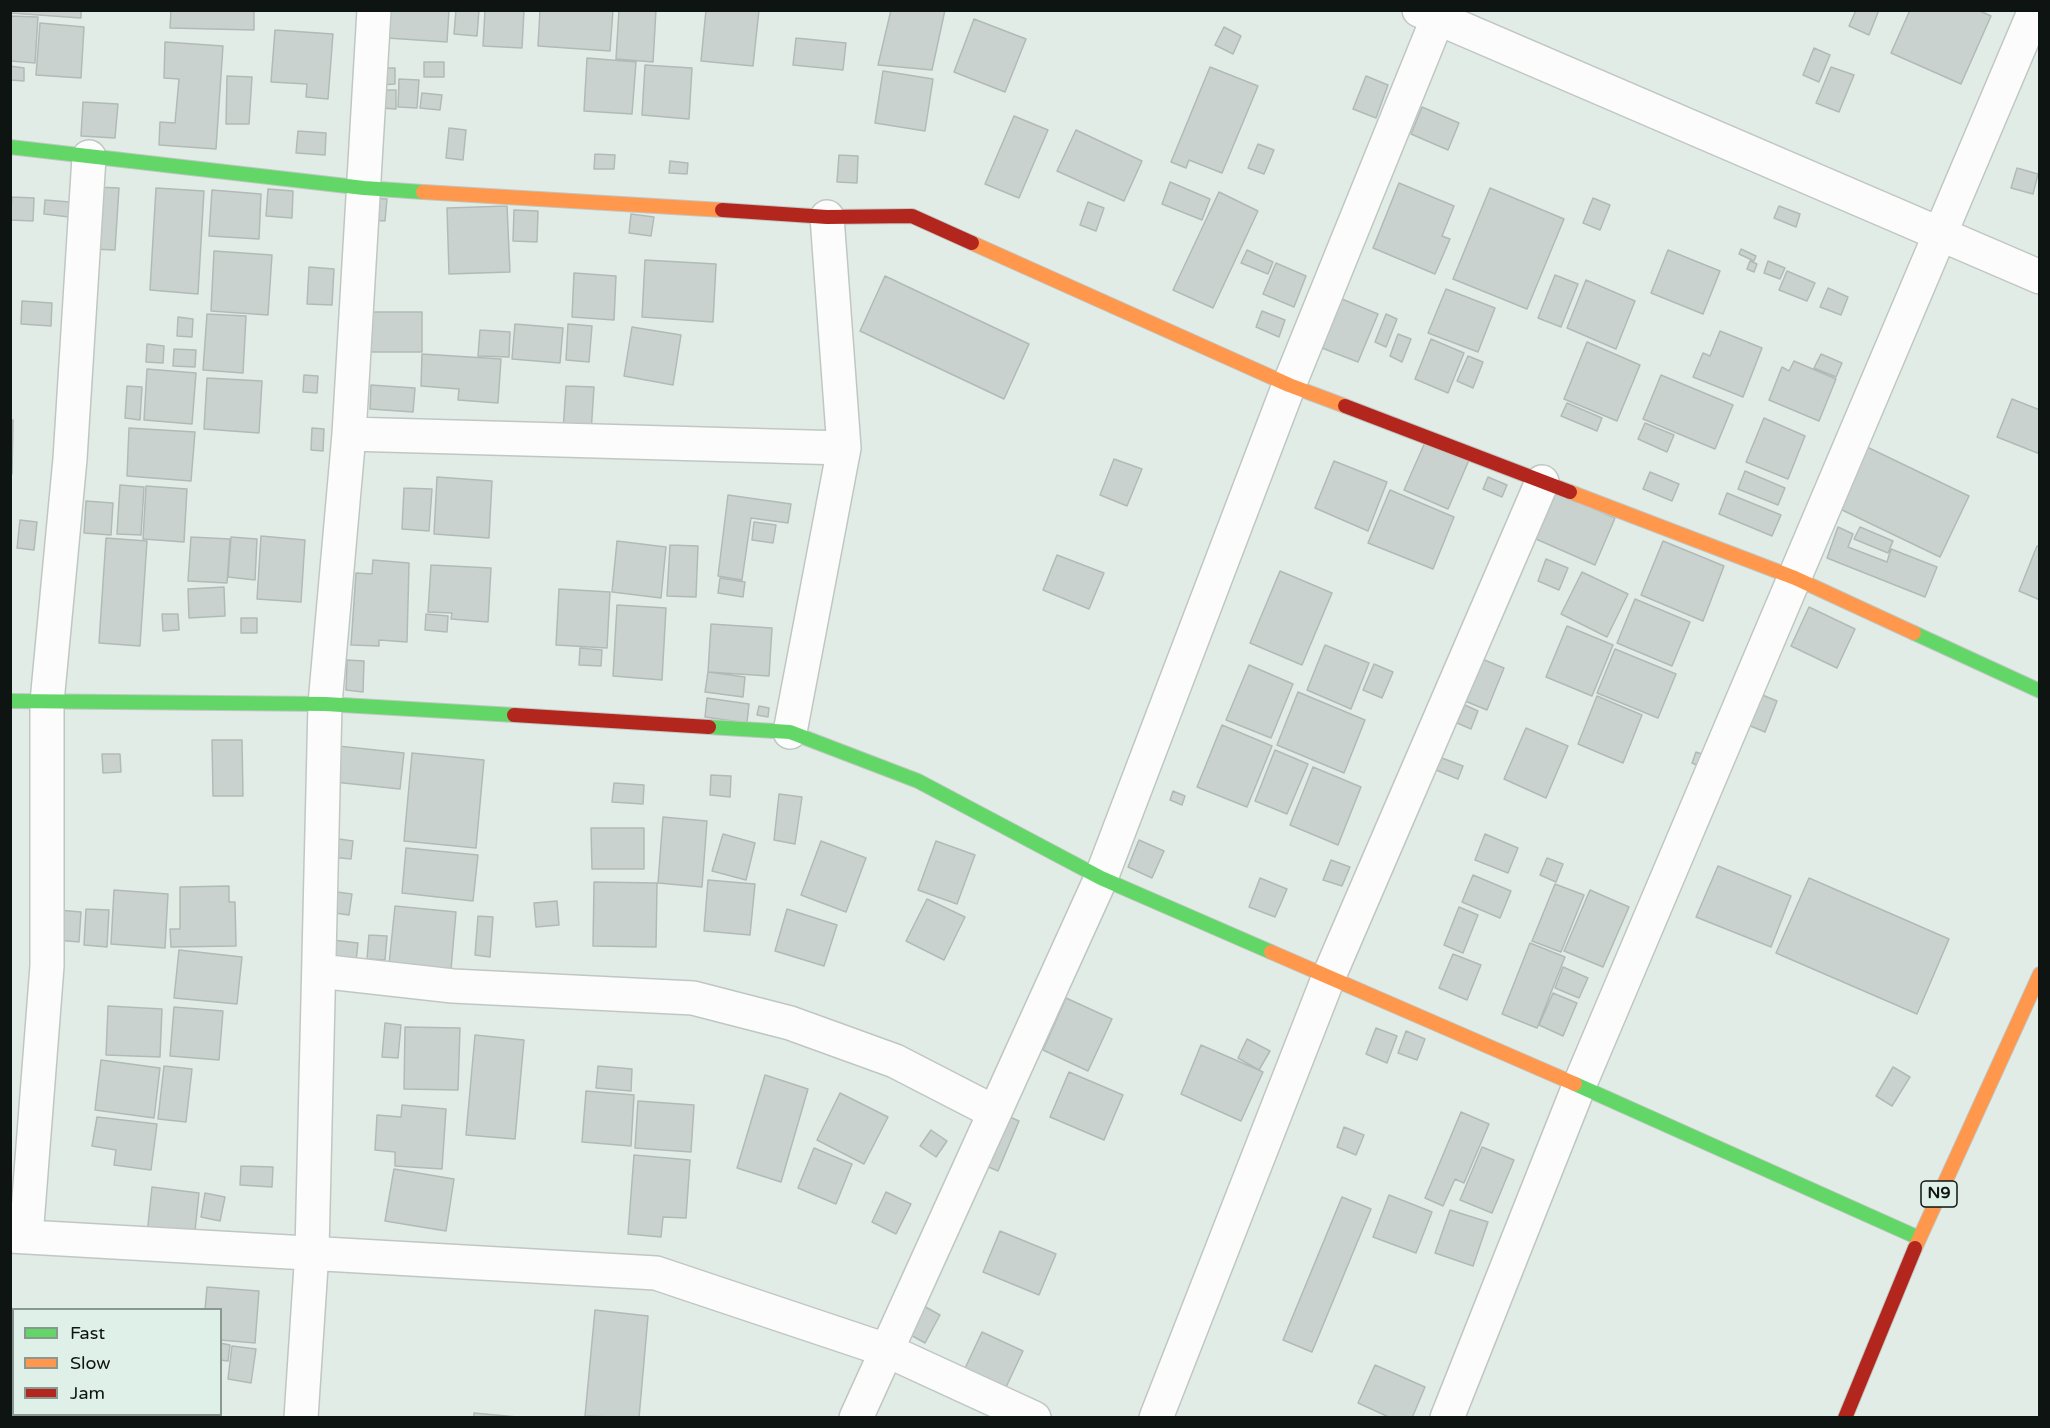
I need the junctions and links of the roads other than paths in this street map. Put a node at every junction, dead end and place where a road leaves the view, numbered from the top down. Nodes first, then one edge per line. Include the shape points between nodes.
1 (374, 10) edge
2 (2035, 10) edge
3 (1432, 13) edge
4 (10, 147) edge
5 (89, 157) junction
6 (364, 188) junction
7 (827, 217) junction
8 (1941, 234) junction
9 (2040, 277) edge
10 (1289, 385) junction
11 (349, 434) junction
12 (844, 448) junction
13 (1542, 482) junction
14 (1795, 578) junction
15 (2040, 691) edge
16 (10, 701) edge
17 (47, 702) junction
18 (324, 704) junction
19 (790, 732) junction
20 (1101, 878) junction
21 (319, 971) junction
22 (2040, 974) edge
23 (1329, 976) junction
24 (1579, 1086) junction
25 (994, 1112) junction
26 (18, 1236) edge
27 (1920, 1238) junction
28 (312, 1251) junction
29 (886, 1350) junction
30 (301, 1418) edge
31 (856, 1418) edge
32 (1034, 1418) edge
33 (1156, 1418) edge
34 (1447, 1418) edge
35 (1845, 1418) edge

1 - 6 street
2 - 8 street
3 - 8 street
3 - 10 street
4 - 5 street
5 - 6 street
5 - 17 street via 70,459
6 - 7 street
6 - 11 street
7 - 10 street via 912,216
7 - 12 street
8 - 9 street
8 - 14 street
10 - 13 street
10 - 20 street
11 - 12 street
11 - 18 street
12 - 19 street
13 - 14 street
13 - 23 street
14 - 15 street
14 - 24 street
16 - 17 street
17 - 18 street
17 - 26 street via 47,966
18 - 19 street
18 - 21 street
19 - 20 street via 918,781
20 - 23 street
20 - 25 street
21 - 25 street via 453,986 693,998 790,1023 895,1061
21 - 28 street
22 - 27 street, N9
23 - 24 street
23 - 33 street
24 - 27 street
24 - 34 street
25 - 29 street
26 - 28 street
27 - 35 street, N9
28 - 29 street via 656,1273
28 - 30 street
29 - 31 street
29 - 32 street

